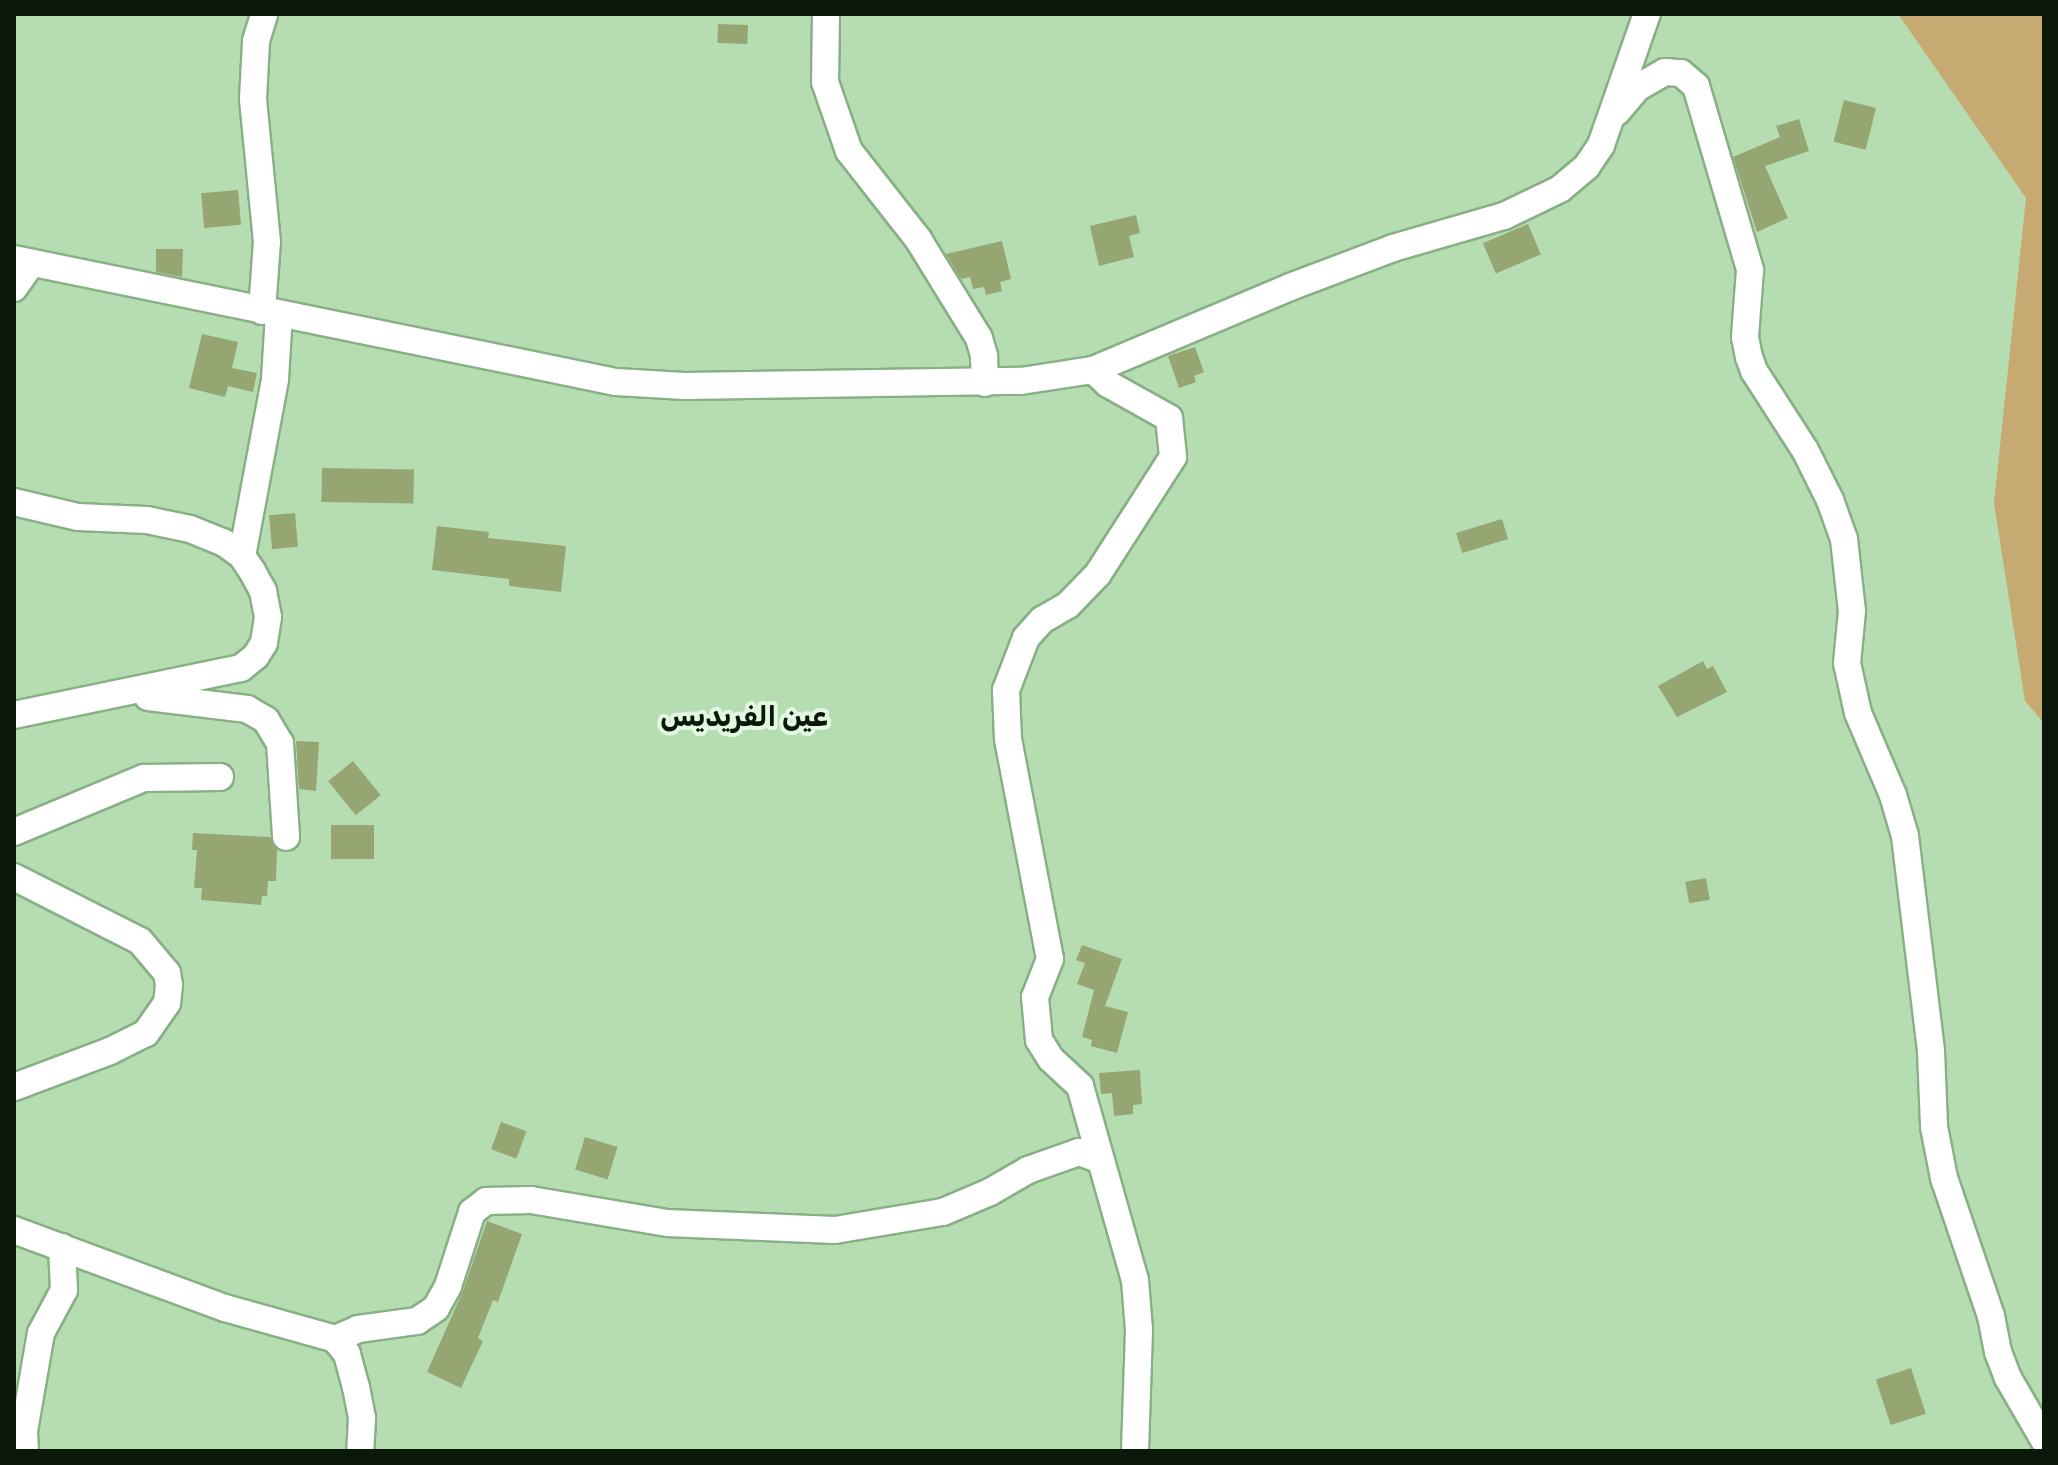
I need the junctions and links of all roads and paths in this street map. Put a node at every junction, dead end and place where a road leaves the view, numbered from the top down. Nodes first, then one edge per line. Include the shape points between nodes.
1 (264, 14) edge
2 (826, 14) edge
3 (1647, 14) edge
4 (1612, 118) junction
5 (23, 262) edge
6 (14, 288) edge
7 (270, 312) junction
8 (1093, 370) junction
9 (985, 383) junction
10 (14, 502) edge
11 (242, 556) junction
12 (125, 695) junction
13 (14, 715) edge
14 (220, 777) dead end
15 (14, 832) edge
16 (286, 837) dead end
17 (14, 877) edge
18 (14, 1087) edge
19 (1101, 1160) junction
20 (14, 1230) edge
21 (62, 1247) junction
22 (335, 1339) junction
23 (2044, 1440) edge
24 (25, 1451) edge
25 (360, 1451) edge
26 (1135, 1451) edge

1 - 7 street via 256,41 253,99
2 - 9 street via 825,82 849,151 918,239 979,338
3 - 4 street
4 - 8 street via 1587,166 1560,189 1504,216 1393,248 1290,287
4 - 23 street via 1637,88 1665,72 1681,73 1696,86 1750,270 1745,337 1749,357 1805,450 1844,539 1852,611 1847,663 1858,713 1905,836 1941,1167 1998,1352
5 - 6 street
5 - 7 street
7 - 9 street via 616,382
7 - 11 street via 275,379
8 - 9 street
8 - 19 street via 1169,418 1173,457 1098,574 1026,638 1006,690 1008,739 1050,959 1035,997 1039,1040 1080,1086
10 - 11 street via 78,517 147,520 190,529
11 - 12 street via 263,591 268,617 256,656 241,668
12 - 13 street
12 - 16 street via 236,707 266,720 280,743
14 - 15 street via 144,778
17 - 18 street via 140,941 167,973 169,985 167,1003 146,1033
19 - 22 street via 1079,1152 1028,1170 943,1212 835,1230 667,1223 531,1200 486,1201 472,1212 436,1308 417,1321 358,1329
19 - 26 street via 1135,1280
20 - 21 street
21 - 22 street via 225,1308
21 - 24 street via 64,1290 41,1333
22 - 25 street via 347,1354 356,1387 362,1418

